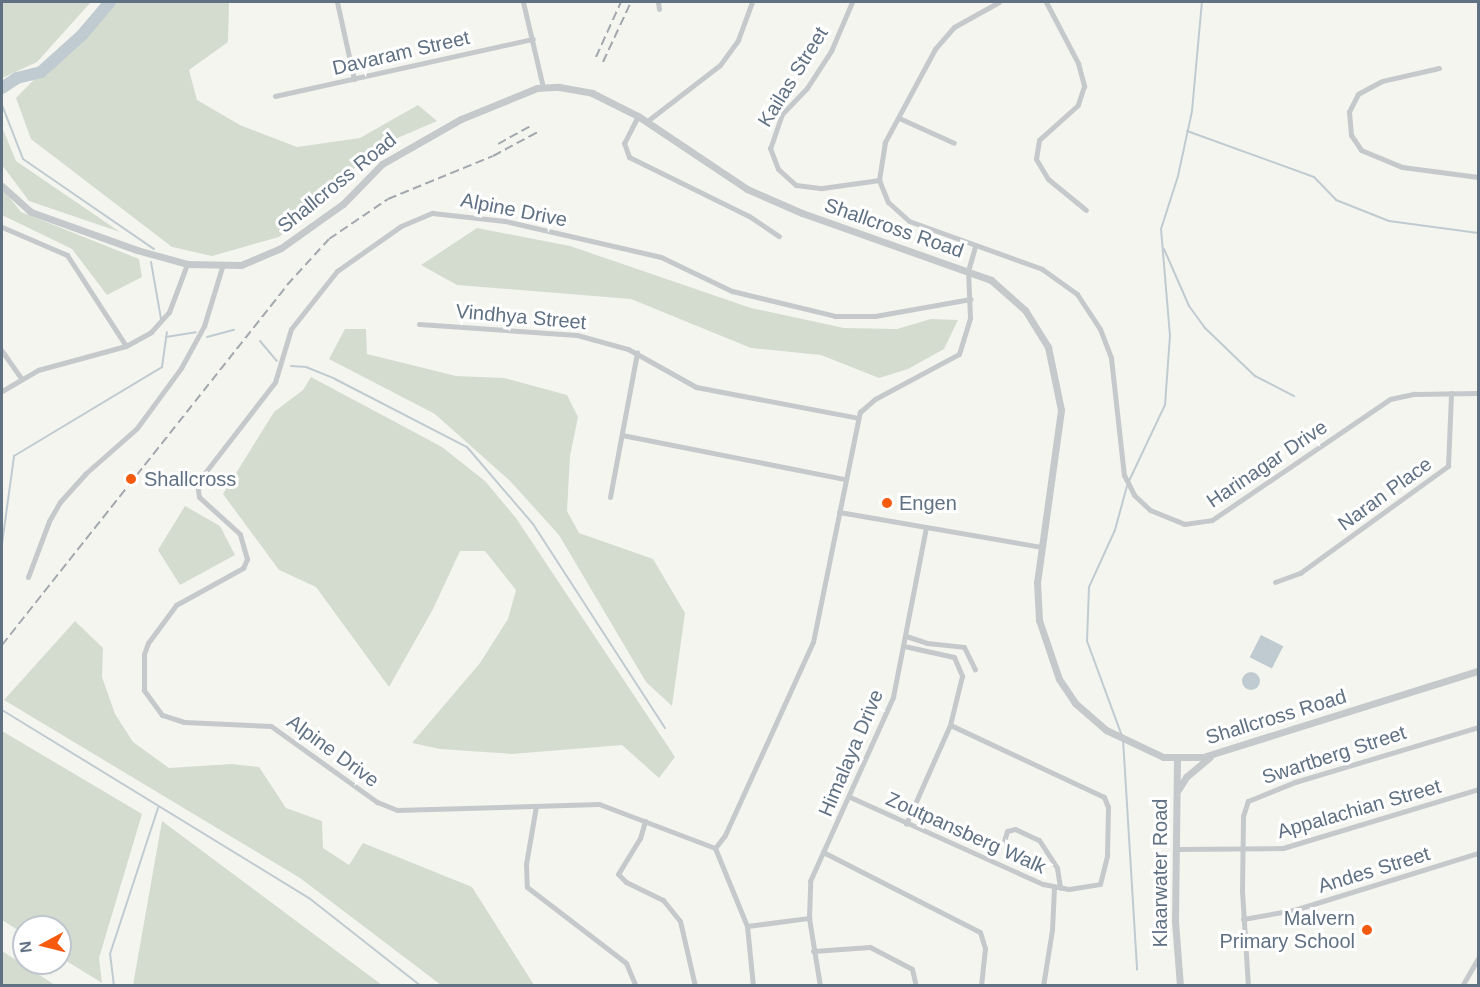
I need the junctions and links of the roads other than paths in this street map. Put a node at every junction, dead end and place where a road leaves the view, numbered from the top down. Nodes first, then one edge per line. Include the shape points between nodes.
1 (337, 2) edge
2 (523, 2) edge
3 (658, 2) edge
4 (752, 2) edge
5 (852, 2) edge
6 (999, 2) edge
7 (1046, 2) edge
8 (659, 9) dead end
9 (533, 39) junction
10 (1439, 68) dead end
11 (354, 79) junction
12 (543, 87) junction
13 (275, 96) dead end
14 (638, 116) junction
15 (899, 118) junction
16 (646, 122) junction
17 (954, 143) dead end
18 (1479, 177) edge
19 (879, 180) junction
20 (2, 186) edge
21 (1086, 210) dead end
22 (2, 227) edge
23 (779, 236) dead end
24 (975, 246) junction
25 (187, 264) junction
26 (222, 267) junction
27 (968, 271) junction
28 (970, 299) junction
29 (419, 324) dead end
30 (126, 346) junction
31 (2, 351) edge
32 (636, 353) junction
33 (21, 378) junction
34 (2, 392) edge
35 (1451, 393) junction
36 (1479, 393) edge
37 (858, 418) junction
38 (622, 435) junction
39 (845, 479) junction
40 (610, 497) dead end
41 (839, 512) junction
42 (926, 528) junction
43 (1041, 547) junction
44 (28, 577) dead end
45 (1275, 582) dead end
46 (906, 636) junction
47 (904, 646) junction
48 (975, 670) dead end
49 (1479, 671) edge
50 (950, 725) junction
51 (1479, 727) edge
52 (1213, 755) junction
53 (1177, 759) junction
54 (1479, 789) edge
55 (1177, 792) junction
56 (849, 797) junction
57 (536, 806) junction
58 (645, 821) junction
59 (906, 824) junction
60 (1004, 841) dead end
61 (714, 848) junction
62 (1175, 849) junction
63 (1243, 850) junction
64 (823, 852) junction
65 (1479, 853) edge
66 (1057, 888) junction
67 (809, 918) junction
68 (1243, 919) junction
69 (747, 926) junction
70 (813, 951) junction
71 (1479, 958) edge
72 (636, 986) edge
73 (695, 986) edge
74 (753, 986) edge
75 (820, 986) edge
76 (916, 986) edge
77 (981, 986) edge
78 (1043, 986) edge
79 (1180, 986) edge
80 (1248, 986) edge
81 (1462, 986) edge

1 - 11 street
2 - 9 street
3 - 8 street
4 - 16 street via 738,40 720,65
5 - 19 street, Kailas Street via 831,51 807,88 782,114 770,148 777,169 796,185 822,188
6 - 15 street via 967,18 944,38
7 - 21 street via 1077,63 1084,86 1078,105 1039,140 1036,159 1041,173
9 - 11 street, Davaram Street
9 - 12 street
10 - 18 street via 1382,81 1358,94 1349,112 1351,135 1361,150 1402,167
11 - 13 street, Davaram Street
12 - 14 street, Shallcross Road via 592,93
12 - 26 street, Shallcross Road via 507,97 399,152 343,204 281,249 252,262
14 - 16 street, Shallcross Road
14 - 23 street via 624,143 629,157 749,216
15 - 17 street
15 - 19 street via 882,151
16 - 27 street, Shallcross Road via 717,171 764,197
19 - 24 street, Harinagar Drive via 888,202 902,216
20 - 25 street, Shallcross Road via 19,204 48,220
22 - 30 street via 67,255
24 - 27 street
24 - 35 street, Harinagar Drive via 1052,275 1084,303 1111,358 1124,475 1143,504 1168,520 1192,524 1222,516 1390,399
25 - 26 street, Shallcross Road
25 - 30 street via 162,323
26 - 44 street via 204,326 181,368 136,428 60,502
27 - 28 street
27 - 43 street, Shallcross Road via 991,280 1013,296 1038,329 1054,367 1060,423
28 - 37 street via 966,337 959,354 864,405
28 - 57 street, Alpine Drive via 875,316 835,316 732,291 661,257 505,221 445,212 409,221 337,271 291,329 275,382 197,483 199,497 240,534 247,559 243,568 187,597 168,614 145,648 145,695 162,715 176,721 272,726 377,802 396,810
29 - 32 street, Vindhya Street via 564,332
30 - 33 street
31 - 33 street
32 - 37 street, Vindhya Street via 696,387
32 - 38 street
33 - 34 street
35 - 36 street, Harinagar Drive
35 - 45 street, Naran Place via 1448,466 1300,573
37 - 39 street
38 - 39 street
38 - 40 street
39 - 41 street
41 - 42 street
41 - 61 street via 813,642 725,835
42 - 43 street
42 - 46 street, Himalaya Drive
43 - 53 street, Shallcross Road via 1039,620 1050,660 1064,687 1092,720 1106,730 1146,750
46 - 47 street, Himalaya Drive
46 - 48 street via 964,647
47 - 50 street via 948,655 960,664 961,685
47 - 56 street, Himalaya Drive via 887,715
49 - 52 street, Shallcross Road
50 - 59 street
50 - 66 street, Zoutpansberg Walk via 1104,797 1108,816 1104,880 1089,888
51 - 63 street, Swartberg Street via 1253,797 1243,816
52 - 53 street, Shallcross Road
52 - 55 street via 1186,777
53 - 55 street, Klaarwater Road
54 - 63 street, Appalachian Street via 1298,845
55 - 62 street, Klaarwater Road
56 - 59 street, Zoutpansberg Walk
56 - 64 street, Himalaya Drive
57 - 58 street, Alpine Drive via 599,804
57 - 72 street via 526,864 527,887 626,963
58 - 61 street, Alpine Drive
58 - 73 street via 640,838 618,874 669,906 686,934
59 - 66 street, Zoutpansberg Walk
60 - 66 street via 1006,831 1015,829 1039,840 1057,868
61 - 69 street
62 - 63 street, Appalachian Street
62 - 79 street, Klaarwater Road via 1175,932
63 - 68 street, Swartberg Street
64 - 67 street, Himalaya Drive via 808,890
64 - 77 street via 980,932 986,948
65 - 68 street, Andes Street via 1294,910
66 - 78 street
67 - 69 street
67 - 70 street, Himalaya Drive
68 - 80 street, Swartberg Street
69 - 74 street
70 - 75 street, Himalaya Drive
70 - 76 street via 870,947 912,969
71 - 81 street

